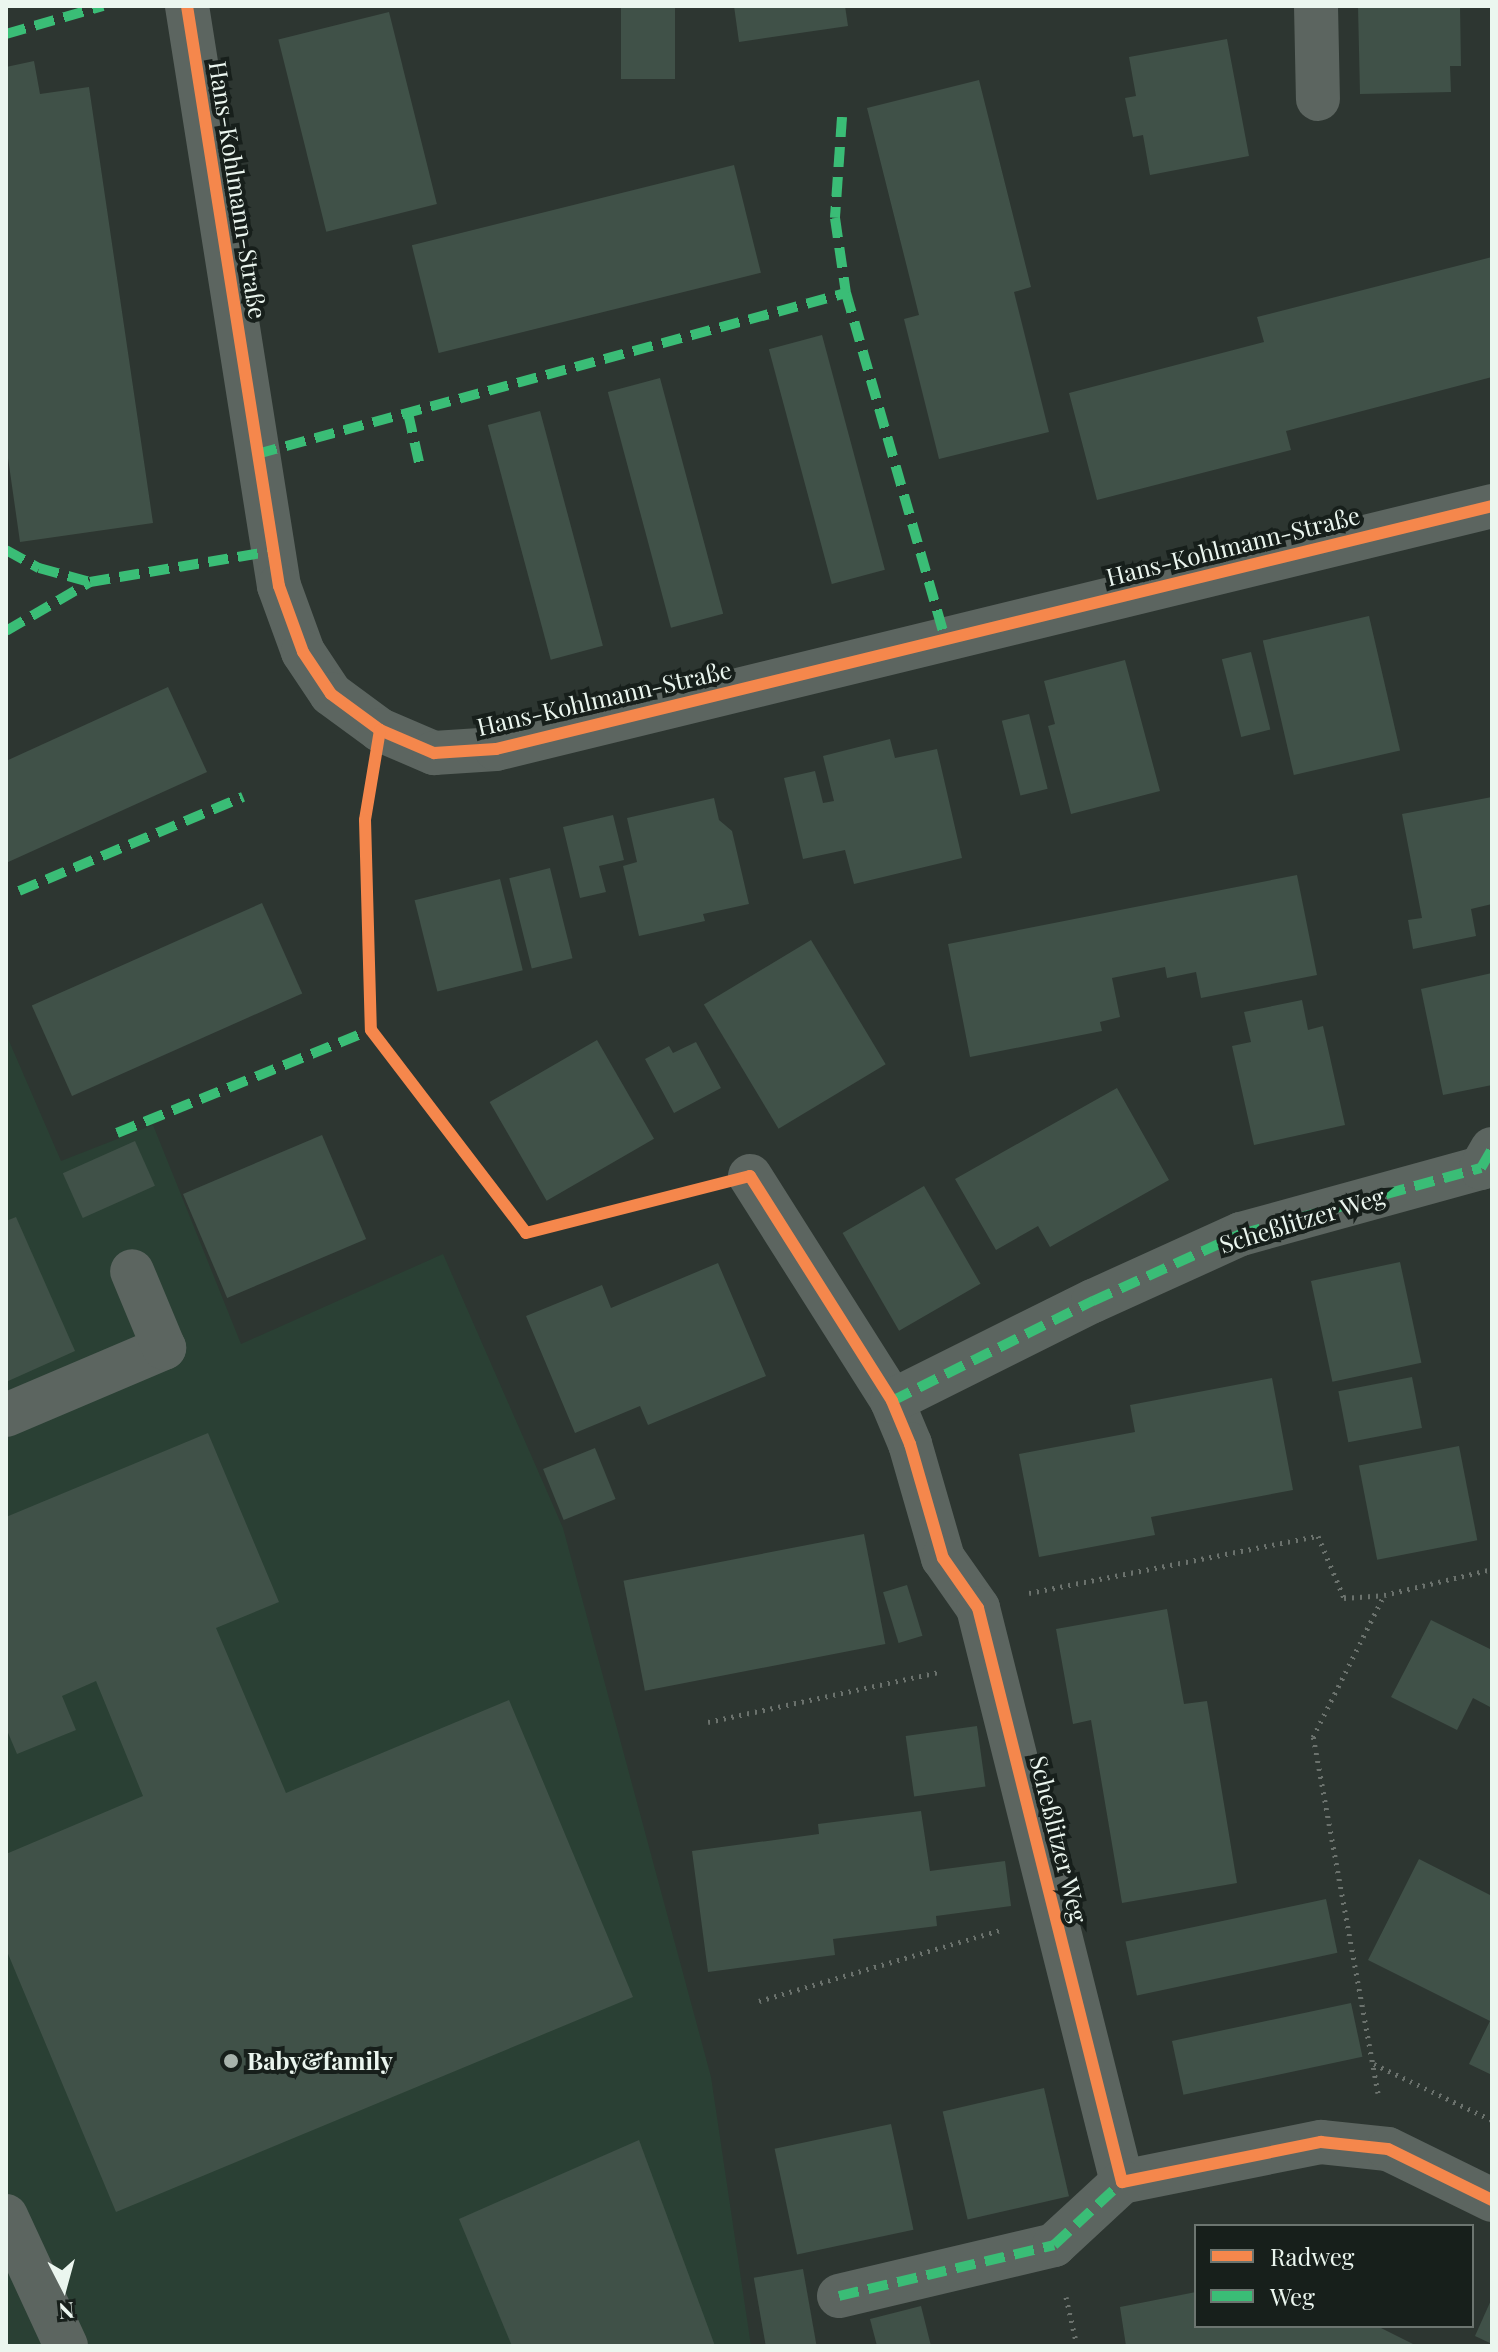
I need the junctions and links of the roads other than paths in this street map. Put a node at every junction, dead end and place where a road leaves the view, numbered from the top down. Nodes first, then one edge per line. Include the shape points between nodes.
1 (187, 6) edge
2 (1316, 6) edge
3 (1318, 99) dead end
4 (1492, 506) edge
5 (1492, 1149) edge
6 (750, 1176) dead end
7 (132, 1271) dead end
8 (892, 1401) junction
9 (6, 1415) edge
10 (1122, 2182) junction
11 (1492, 2200) edge
12 (6, 2216) edge
13 (839, 2296) dead end
14 (66, 2346) edge

1 - 4 street, Hans-Kohlmann-Straße via 279,586 303,652 331,694 380,730 434,753 496,749
2 - 3 street
5 - 8 street, Scheßlitzer Weg via 1481,1168 1241,1234
6 - 8 street, Scheßlitzer Weg
7 - 9 street via 164,1348
8 - 10 street, Scheßlitzer Weg via 943,1558 978,1608
10 - 11 street via 1321,2142 1388,2149
10 - 13 street via 1054,2245
12 - 14 street

